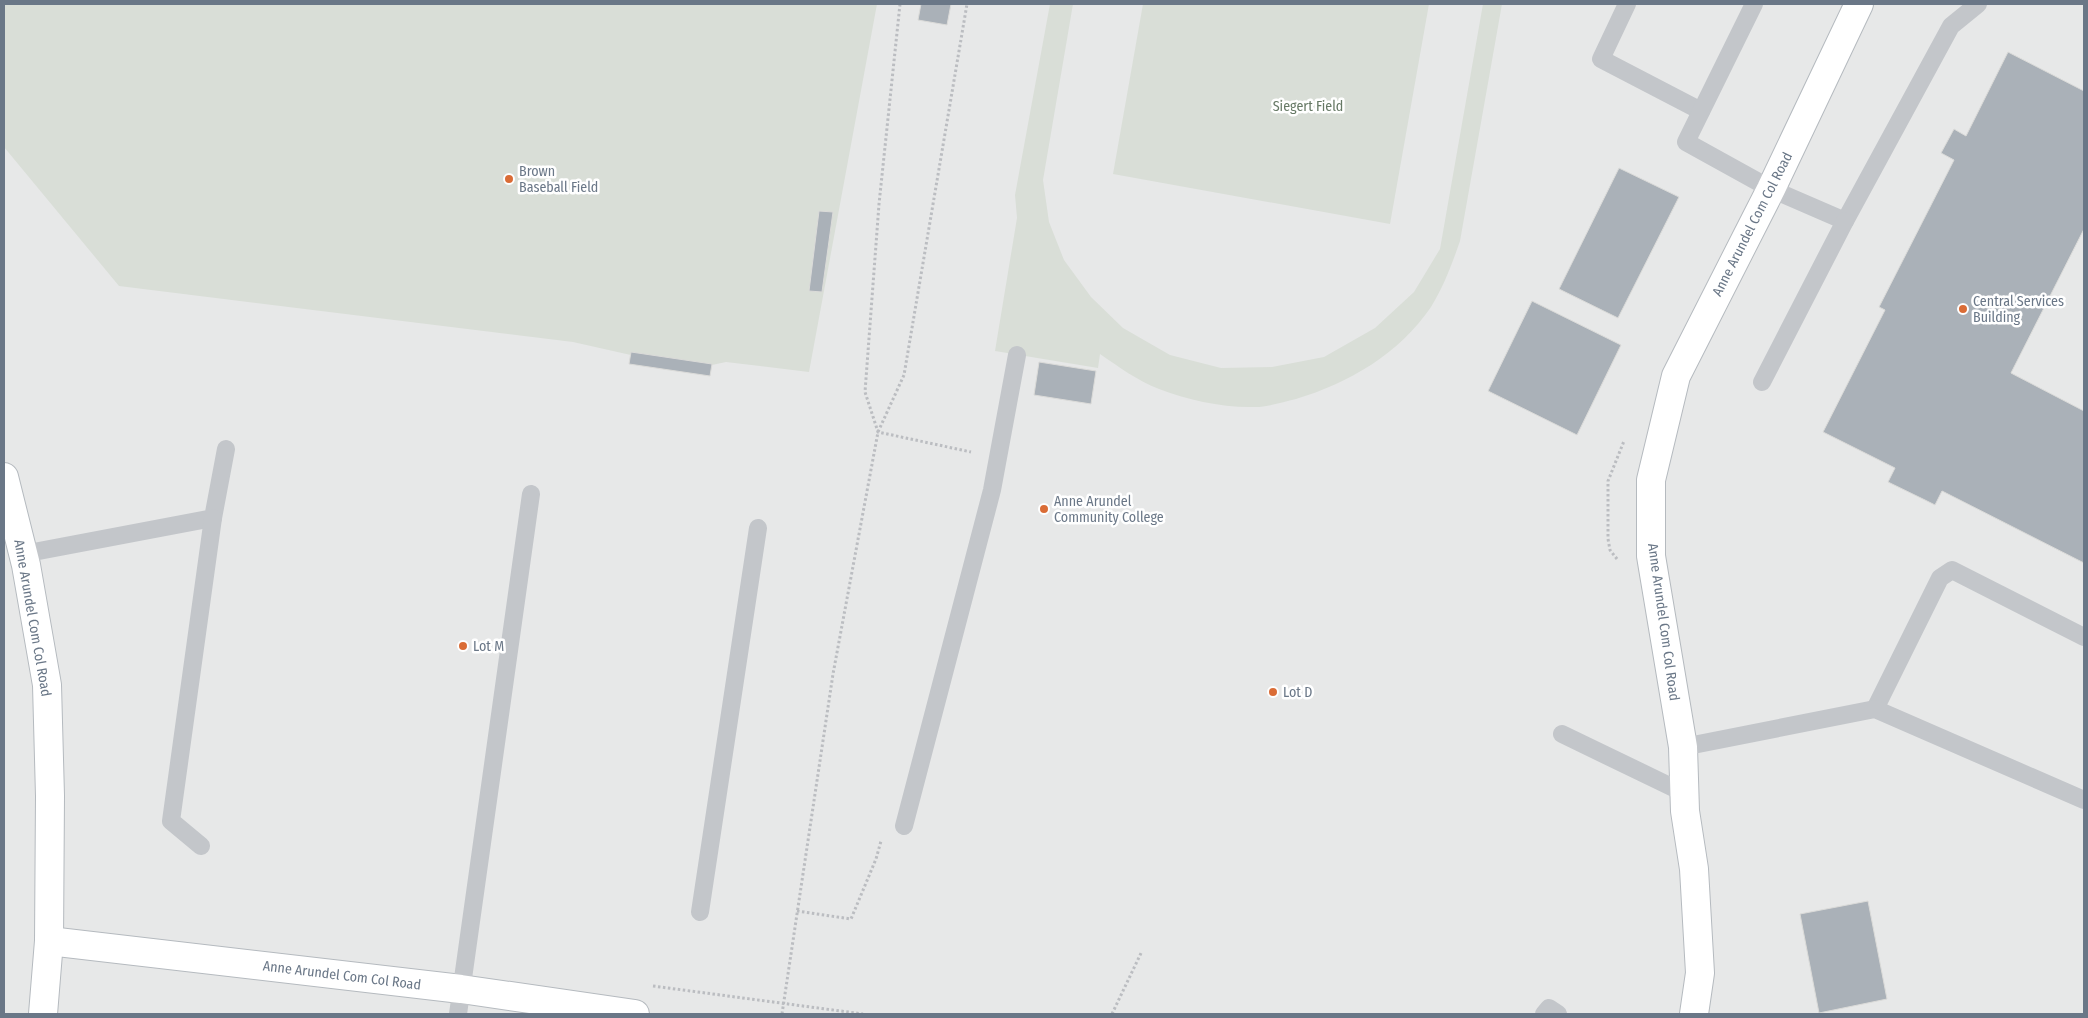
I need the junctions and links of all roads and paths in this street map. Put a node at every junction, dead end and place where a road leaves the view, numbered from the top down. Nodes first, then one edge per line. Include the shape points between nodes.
1 (900, 4) edge
2 (967, 4) edge
3 (1627, 4) edge
4 (1754, 4) edge
5 (1859, 4) edge
6 (1978, 4) edge
7 (1701, 111) junction
8 (1771, 189) junction
9 (1845, 221) junction
10 (1017, 355) dead end
11 (1762, 382) dead end
12 (878, 432) junction
13 (226, 449) dead end
14 (980, 454) dead end
15 (4, 478) edge
16 (531, 494) dead end
17 (212, 518) junction
18 (758, 528) dead end
19 (23, 554) junction
20 (2084, 636) edge
21 (1875, 709) junction
22 (1562, 734) dead end
23 (1683, 747) junction
24 (1684, 794) junction
25 (2084, 800) edge
26 (904, 826) dead end
27 (881, 840) dead end
28 (201, 846) dead end
29 (798, 911) junction
30 (700, 912) dead end
31 (49, 941) junction
32 (1142, 951) dead end
33 (649, 986) dead end
34 (459, 1002) edge
35 (783, 1004) junction
36 (42, 1014) edge
37 (635, 1014) edge
38 (782, 1014) edge
39 (863, 1014) edge
40 (1112, 1014) edge
41 (1544, 1014) edge
42 (1558, 1014) edge
43 (1694, 1014) edge

1 - 12 path via 879,204 866,392
2 - 12 path via 904,376
3 - 7 lane via 1601,59
4 - 7 lane
5 - 8 street, Anne Arundel Com Col Road
6 - 9 lane via 1951,26
7 - 8 lane via 1686,142
8 - 9 lane
8 - 23 street, Anne Arundel Com Col Road via 1676,376 1651,480 1651,556
9 - 11 lane
10 - 26 lane via 992,490
12 - 14 path
12 - 29 path via 833,674
13 - 17 lane
15 - 19 street, Anne Arundel Com Col Road
16 - 34 lane
17 - 19 lane
17 - 28 lane via 171,822
18 - 30 lane
19 - 31 street, Anne Arundel Com Col Road via 47,685
20 - 21 lane via 1952,570 1940,578
21 - 23 lane
21 - 25 lane
22 - 24 lane
23 - 24 street, Anne Arundel Com Col Road
24 - 43 street, Anne Arundel Com Col Road via 1694,869 1700,973
27 - 29 path via 851,919
29 - 35 path
31 - 34 street, Anne Arundel Com Col Road
31 - 36 street, Anne Arundel Com Col Road
32 - 40 path
33 - 35 path
34 - 37 street, Anne Arundel Com Col Road
35 - 38 path
35 - 39 path
41 - 42 lane via 1549,1008

